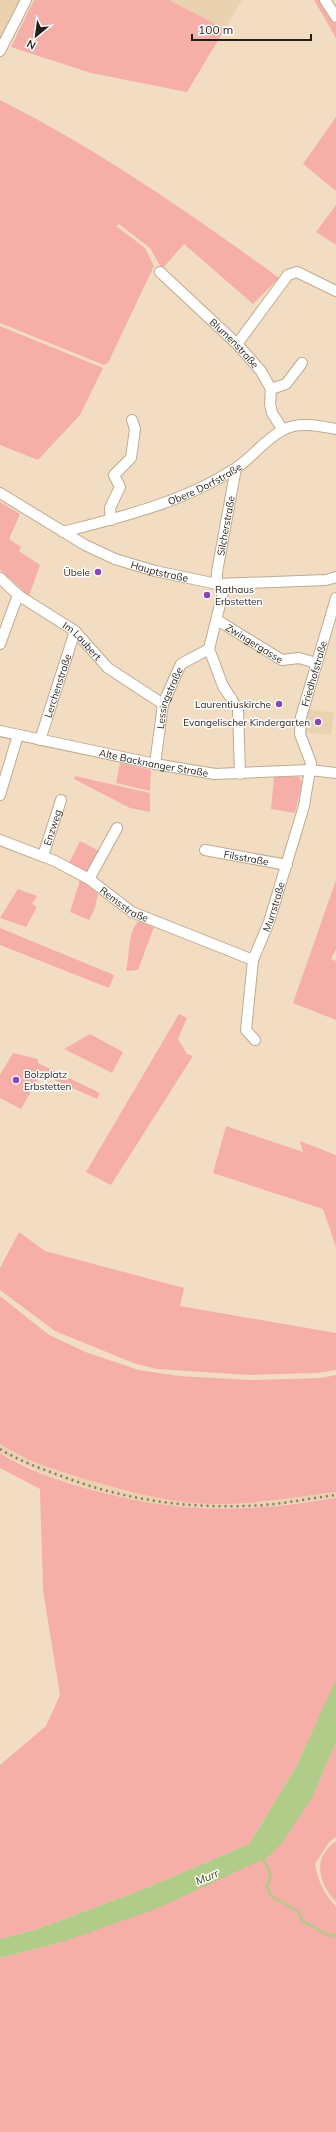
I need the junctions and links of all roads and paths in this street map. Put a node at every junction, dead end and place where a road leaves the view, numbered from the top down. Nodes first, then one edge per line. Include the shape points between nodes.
1 (26, 0) edge
2 (325, 0) edge
3 (336, 17) edge
4 (0, 51) edge
5 (160, 272) dead end
6 (336, 291) edge
7 (237, 344) junction
8 (302, 363) dead end
9 (271, 389) junction
10 (132, 420) dead end
11 (283, 430) junction
12 (336, 430) edge
13 (236, 468) junction
14 (0, 493) edge
15 (111, 520) junction
16 (63, 532) junction
17 (336, 577) edge
18 (0, 578) edge
19 (221, 584) junction
20 (18, 596) junction
21 (336, 598) edge
22 (217, 620) junction
23 (75, 631) junction
24 (0, 644) edge
25 (210, 649) junction
26 (316, 663) junction
27 (163, 704) junction
28 (0, 731) edge
29 (18, 735) junction
30 (40, 740) junction
31 (155, 764) junction
32 (310, 770) junction
33 (336, 773) edge
34 (240, 774) junction
35 (0, 796) edge
36 (61, 800) dead end
37 (117, 828) dead end
38 (0, 840) edge
39 (205, 850) dead end
40 (43, 856) junction
41 (287, 865) junction
42 (89, 879) junction
43 (253, 960) junction
44 (255, 1040) dead end

1 - 4 street
2 - 3 street
5 - 7 street, Blumenstraße
6 - 7 street via 297,272 288,275
7 - 9 street, Blumenstraße via 261,371
8 - 9 street via 286,384
9 - 11 street, Blumenstraße via 272,413
10 - 15 street via 135,429 131,458 114,475 120,487 110,508
11 - 12 street, Obere Dorfstraße via 316,424
11 - 13 street, Obere Dorfstraße
13 - 15 street, Obere Dorfstraße via 195,490
13 - 19 street, Silcherstraße via 217,572
14 - 16 street, Hauptstraße
15 - 16 street, Obere Dorfstraße
16 - 19 street, Hauptstraße via 115,559 161,573
17 - 19 street, Hauptstraße via 326,580
18 - 20 street, Im Laubert
19 - 22 street, Silcherstraße
20 - 23 street, Im Laubert
20 - 24 street
21 - 26 street, Friedhofstraße
22 - 25 street, Silcherstraße
22 - 26 street, Zwingergasse via 282,660 299,658
23 - 27 street, Im Laubert via 108,668
23 - 30 street, Lerchenstraße
25 - 27 street, Lessingstraße via 181,664
25 - 34 street via 223,686 238,709
26 - 32 street, Friedhofstraße via 301,717 300,734 311,763
27 - 31 street, Lessingstraße
28 - 29 street, Alte Backnanger Straße
29 - 30 street, Alte Backnanger Straße
29 - 35 street
30 - 31 street, Alte Backnanger Straße
31 - 34 street, Alte Backnanger Straße via 215,774
32 - 33 street
32 - 34 street, Alte Backnanger Straße
32 - 41 street, Murrstraße via 304,806
36 - 40 street, Enzweg
37 - 42 street
38 - 40 street, Remsstraße
39 - 41 street, Filsstraße
40 - 42 street, Remsstraße
41 - 43 street, Murrstraße via 269,922
42 - 43 street, Remsstraße via 132,912
43 - 44 street, Murrstraße via 246,1030

